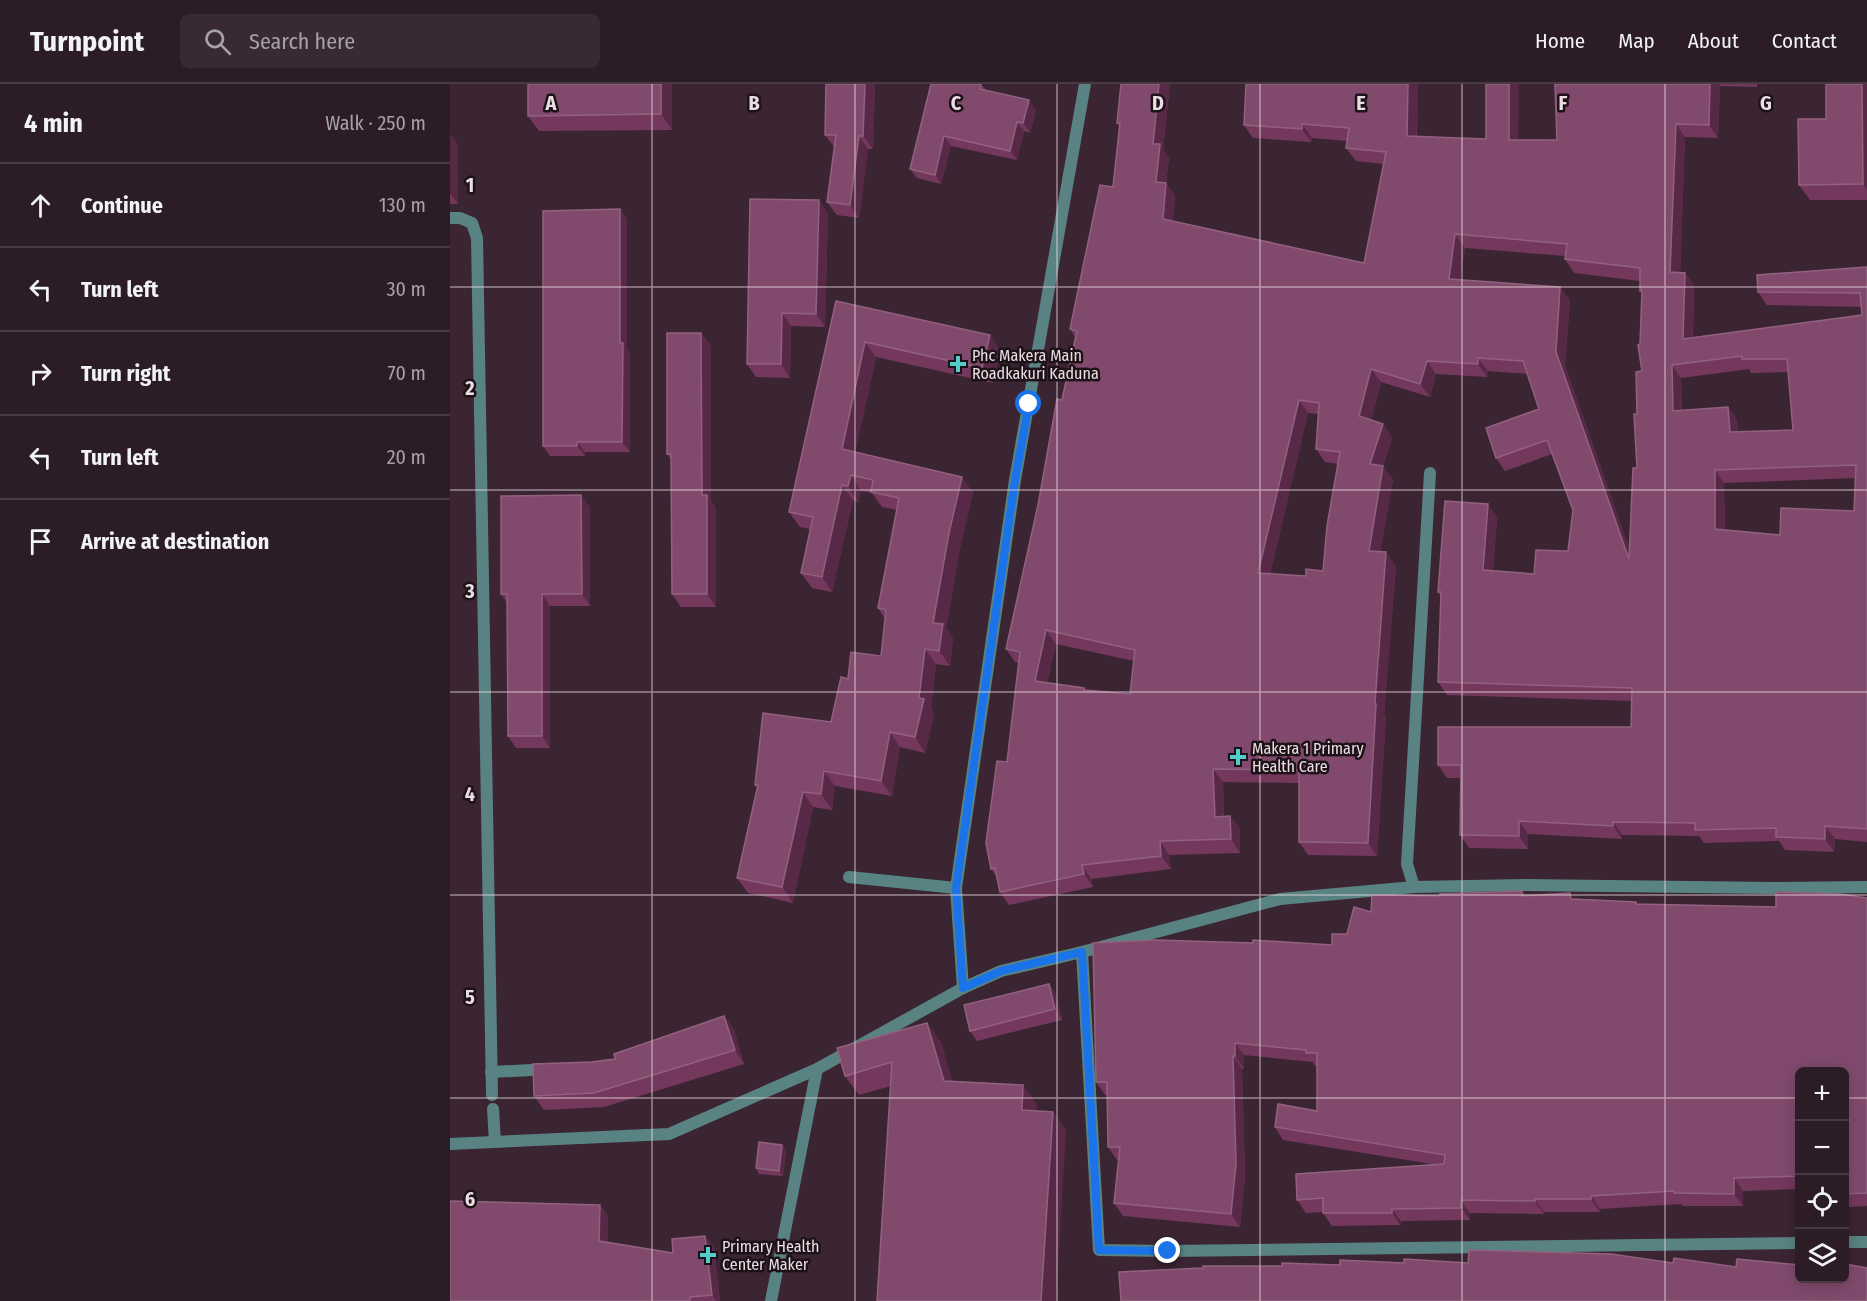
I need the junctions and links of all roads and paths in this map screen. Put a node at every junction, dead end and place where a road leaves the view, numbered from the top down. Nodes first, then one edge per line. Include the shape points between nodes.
1 (1085, 84) edge
2 (450, 218) edge
3 (1430, 473) dead end
4 (849, 877) dead end
5 (1414, 887) junction
6 (1867, 887) edge
7 (956, 888) junction
8 (1082, 952) junction
9 (963, 988) junction
10 (568, 1068) edge
11 (817, 1069) junction
12 (491, 1072) junction
13 (492, 1095) dead end
14 (493, 1109) dead end
15 (495, 1142) junction
16 (450, 1144) edge
17 (1849, 1242) edge
18 (1867, 1242) edge
19 (1795, 1243) edge
20 (771, 1301) edge

1 - 7 street via 1015,480
2 - 12 street via 472,223 477,238
3 - 5 street via 1407,864
4 - 7 street
5 - 6 street
5 - 8 street via 1280,899
7 - 9 street
8 - 9 street via 1001,971
8 - 19 street via 1099,1250
9 - 11 street
10 - 12 street
11 - 15 street via 669,1134
11 - 20 street
12 - 13 street
14 - 15 street
15 - 16 street
17 - 18 street

